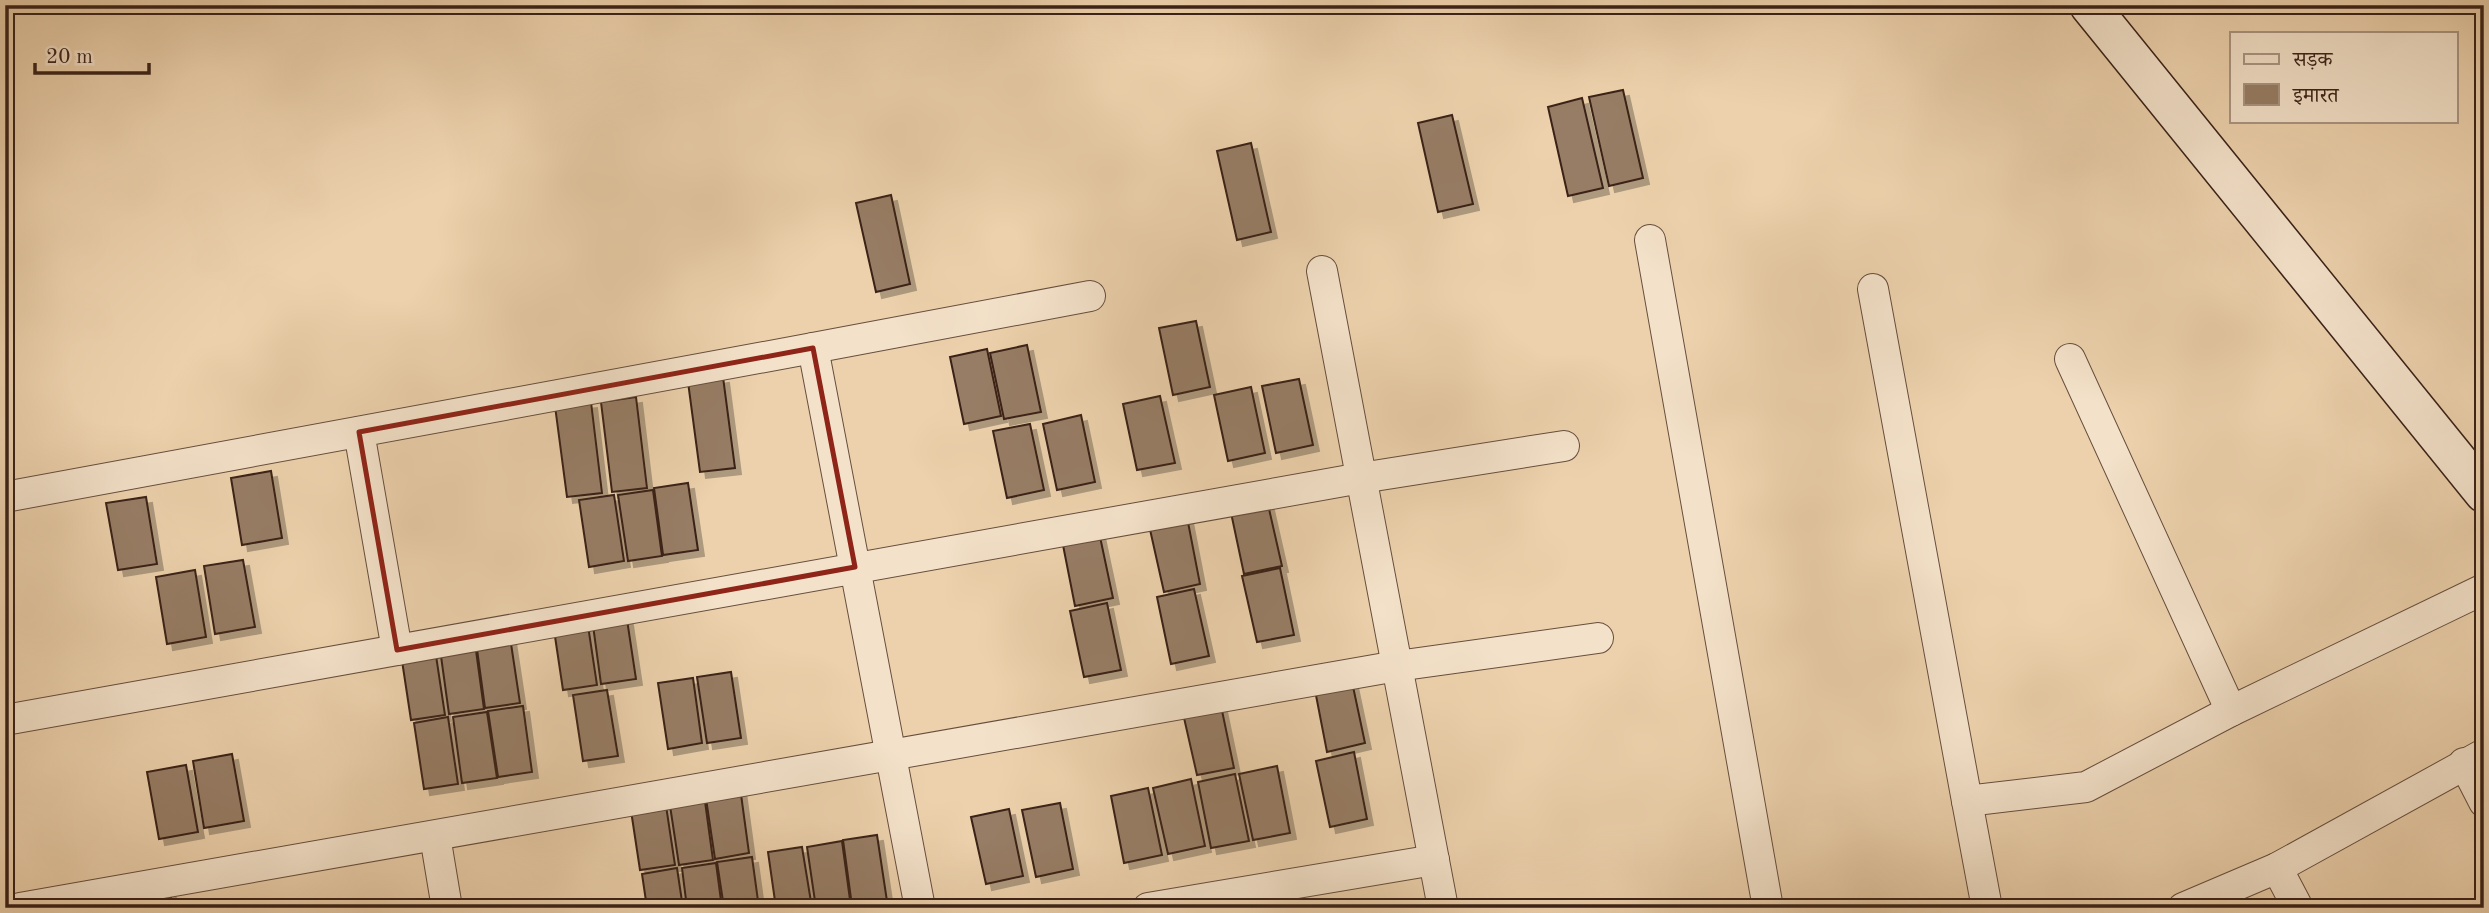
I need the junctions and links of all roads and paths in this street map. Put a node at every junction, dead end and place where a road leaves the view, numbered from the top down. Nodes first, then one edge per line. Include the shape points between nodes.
1 (2090, 5) edge
2 (1650, 240) dead end
3 (1322, 271) dead end
4 (1874, 289) dead end
5 (1090, 296) dead end
6 (813, 348) junction
7 (2070, 359) dead end
8 (359, 432) junction
9 (1564, 446) dead end
10 (1361, 478) junction
11 (2484, 494) edge
12 (5, 497) edge
13 (855, 567) junction
14 (2484, 589) edge
15 (1598, 638) dead end
16 (397, 650) junction
17 (1397, 666) junction
18 (2231, 710) junction
19 (5, 720) edge
20 (891, 755) junction
21 (2474, 759) edge
22 (1967, 801) junction
23 (2484, 802) edge
24 (435, 836) junction
25 (1434, 860) junction
26 (2277, 868) junction
27 (20, 908) edge
28 (447, 908) edge
29 (920, 908) edge
30 (1149, 908) edge
31 (1443, 908) edge
32 (1768, 908) edge
33 (1987, 908) edge
34 (2183, 908) edge
35 (2298, 908) edge

1 - 11 street
2 - 32 street
3 - 10 street
4 - 22 street
5 - 6 street
6 - 8 street
6 - 13 street
7 - 18 street
8 - 12 street
8 - 16 street
9 - 10 street
10 - 13 street
10 - 17 street
13 - 16 street
13 - 20 street
14 - 18 street
15 - 17 street
16 - 19 street
17 - 20 street
17 - 25 street
18 - 22 street via 2086,787
20 - 24 street
20 - 29 street
21 - 23 street
21 - 26 street
22 - 33 street
24 - 27 street
24 - 28 street
25 - 30 street
25 - 31 street
26 - 34 street
26 - 35 street

